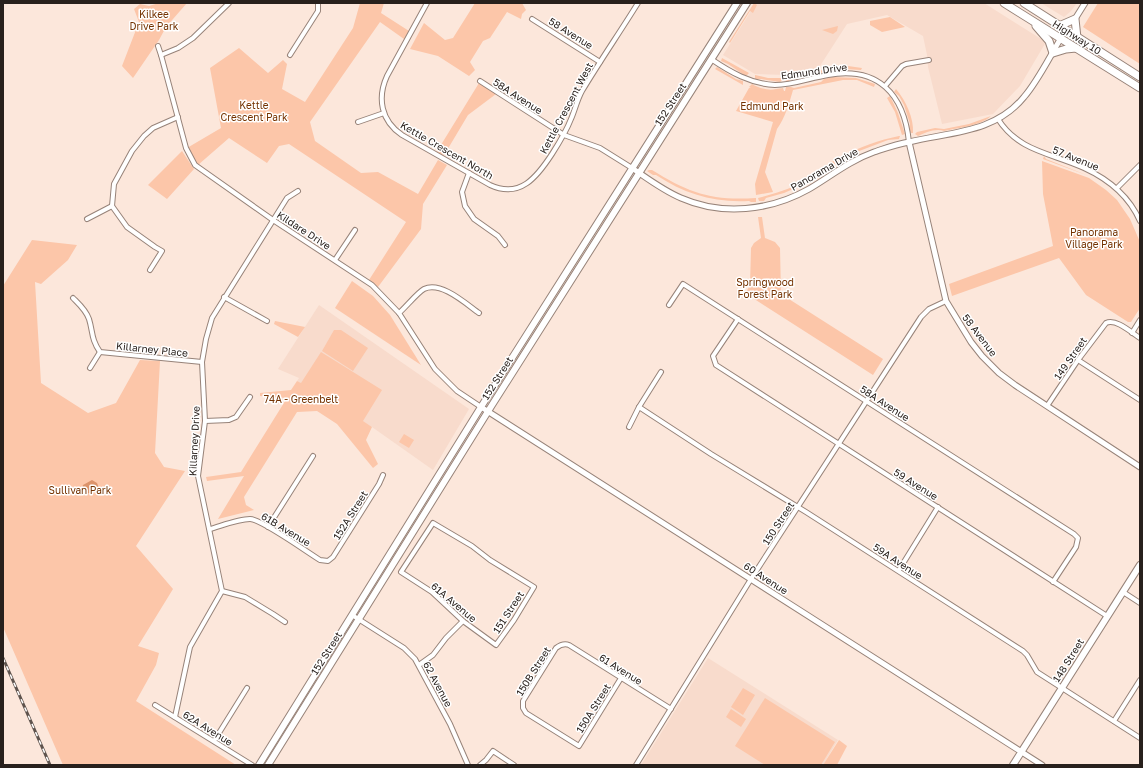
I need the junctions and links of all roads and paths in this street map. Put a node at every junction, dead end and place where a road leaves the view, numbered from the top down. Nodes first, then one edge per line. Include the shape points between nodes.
1 (229, 3) edge
2 (318, 3) edge
3 (427, 3) edge
4 (638, 3) edge
5 (737, 3) edge
6 (746, 3) edge
7 (1004, 3) edge
8 (1024, 3) edge
9 (1085, 3) edge
10 (532, 19) dead end
11 (1075, 19) junction
12 (1032, 21) junction
13 (1059, 26) junction
14 (1066, 30) junction
15 (1061, 38) junction
16 (1077, 38) junction
17 (712, 43) junction
18 (158, 46) dead end
19 (1076, 48) junction
20 (1053, 53) junction
21 (161, 54) junction
22 (290, 55) dead end
23 (711, 59) junction
24 (929, 60) dead end
25 (600, 62) junction
26 (1140, 77) edge
27 (480, 81) dead end
28 (885, 86) junction
29 (1140, 88) edge
30 (384, 113) junction
31 (178, 117) junction
32 (998, 119) junction
33 (358, 122) dead end
34 (564, 135) junction
35 (909, 142) junction
36 (1140, 165) edge
37 (632, 168) junction
38 (638, 172) junction
39 (469, 173) junction
40 (1117, 188) junction
41 (511, 189) joint
42 (298, 191) dead end
43 (112, 206) junction
44 (87, 219) dead end
45 (273, 220) junction
46 (1140, 221) edge
47 (355, 230) dead end
48 (505, 245) dead end
49 (335, 260) junction
50 (150, 270) dead end
51 (224, 297) junction
52 (73, 298) dead end
53 (946, 301) junction
54 (669, 305) dead end
55 (399, 313) junction
56 (479, 313) dead end
57 (738, 319) junction
58 (1140, 320) edge
59 (267, 321) dead end
60 (1132, 333) junction
61 (1140, 338) edge
62 (100, 352) junction
63 (1078, 360) junction
64 (202, 362) junction
65 (90, 368) dead end
66 (661, 372) dead end
67 (250, 397) dead end
68 (1140, 400) edge
69 (866, 401) junction
70 (1047, 406) junction
71 (481, 407) junction
72 (639, 407) junction
73 (488, 411) junction
74 (205, 421) junction
75 (629, 427) dead end
76 (839, 445) junction
77 (313, 456) dead end
78 (1140, 467) edge
79 (383, 475) dead end
80 (798, 507) junction
81 (938, 507) junction
82 (268, 527) junction
83 (210, 529) junction
84 (328, 561) joint
85 (1140, 565) edge
86 (899, 570) junction
87 (751, 580) junction
88 (1054, 582) junction
89 (534, 587) joint
90 (222, 591) junction
91 (1123, 592) junction
92 (1140, 603) edge
93 (352, 615) junction
94 (1107, 616) junction
95 (359, 619) junction
96 (463, 621) junction
97 (285, 622) dead end
98 (562, 644) joint
99 (496, 645) joint
100 (419, 664) junction
101 (621, 678) junction
102 (1140, 680) edge
103 (247, 688) dead end
104 (1062, 688) junction
105 (155, 705) dead end
106 (670, 709) junction
107 (175, 717) junction
108 (1114, 721) junction
109 (1140, 738) edge
110 (214, 741) junction
111 (579, 746) joint
112 (1021, 752) junction
113 (252, 765) edge
114 (259, 765) edge
115 (268, 765) edge
116 (468, 765) edge
117 (480, 765) edge
118 (514, 765) edge
119 (636, 765) edge
120 (1013, 765) edge
121 (1042, 765) edge

1 - 21 street via 193,38 178,48
2 - 22 street via 318,11
3 - 30 street via 385,80 381,95
4 - 25 street, Kettle Crescent West
5 - 17 main road, 152 Street
6 - 23 main road, 152 Street
7 - 12 highway, Highway 10
8 - 13 highway, Highway 10
9 - 11 street
10 - 25 street, 58 Avenue
11 - 13 highway
11 - 16 highway
12 - 15 highway, Highway 10
12 - 20 highway via 1049,41
13 - 14 highway, Highway 10
14 - 15 highway
14 - 16 highway, Highway 10
15 - 19 highway, Highway 10
15 - 20 street, Panorama Drive
16 - 26 highway, Highway 10
17 - 23 main road via 709,56
17 - 37 main road, 152 Street
18 - 21 street, Kildare Drive
19 - 20 highway
19 - 29 highway, Highway 10
20 - 32 street, Panorama Drive via 1024,97
21 - 31 street, Kildare Drive
23 - 28 street, Edmund Drive via 738,76 761,84 792,84 827,75 852,73 868,77
23 - 38 main road, 152 Street
24 - 28 street via 902,66
25 - 34 street, Kettle Crescent West via 579,98
27 - 34 street, 58A Avenue
28 - 35 street, Edmund Drive via 900,106
30 - 33 street
30 - 39 street, Kettle Crescent North via 390,124 402,135
31 - 43 street via 153,128 132,151 114,184
31 - 45 street, Kildare Drive via 186,148 195,165
32 - 35 street, Panorama Drive via 978,128
32 - 40 street, 57 Avenue via 1007,131 1027,146 1083,167
34 - 37 street, 58A Avenue via 600,148
34 - 41 street, Kettle Crescent West via 539,174 530,182
35 - 38 street, Panorama Drive via 874,152 795,196 758,208 732,209 694,203 672,194
35 - 53 street, 58 Avenue
36 - 40 street
37 - 38 street, Panorama Drive
37 - 71 main road, 152 Street
38 - 73 main road, 152 Street
39 - 41 street, Kettle Crescent North via 494,186
39 - 48 street via 462,192 465,206 474,219 498,236
40 - 46 street, 57 Avenue
42 - 45 street, Killarney Drive via 287,198
43 - 44 street
43 - 50 street via 127,227 162,251
45 - 49 street, Kildare Drive
45 - 51 street, Killarney Drive
47 - 49 street
49 - 55 street, Kildare Drive via 372,285
51 - 59 street
51 - 64 street, Killarney Drive via 212,318
52 - 62 street via 89,318 94,343
53 - 69 street, 150 Street via 929,309 921,317
53 - 70 street, 58 Avenue via 971,342 999,373
54 - 57 street, 58A Avenue via 683,284
55 - 56 street via 423,289 435,287 451,294
55 - 71 street, Kildare Drive via 435,369 457,391
57 - 69 street, 58A Avenue
57 - 76 street, 59 Avenue via 714,356 716,365
58 - 60 street
60 - 61 street
60 - 63 street, 149 Street via 1109,321 1100,329
62 - 64 street, Killarney Place
62 - 65 street
63 - 68 street
63 - 70 street, 149 Street
64 - 74 street, Killarney Drive
66 - 72 street
67 - 74 street via 236,417 229,420
69 - 76 street, 150 Street
69 - 88 street, 58A Avenue via 1078,538 1076,547
70 - 78 street, 58 Avenue
71 - 73 street, 60 Avenue
71 - 93 main road, 152 Street
72 - 75 street
72 - 80 street, 59A Avenue
73 - 87 street, 60 Avenue
73 - 95 main road, 152 Street
74 - 83 street, Killarney Drive via 198,476
76 - 80 street, 150 Street
76 - 81 street, 59 Avenue
77 - 82 street
79 - 84 street, 152A Street via 333,557
80 - 86 street, 59A Avenue
80 - 87 street, 150 Street
81 - 86 street
81 - 88 street, 59 Avenue
82 - 83 street, 61B Avenue via 250,519
82 - 84 street, 61B Avenue via 320,560
83 - 90 street, Killarney Drive
85 - 91 main road, 148 Street
86 - 104 street, 59A Avenue via 1023,651 1037,672
87 - 106 street, 150 Street
87 - 112 street, 60 Avenue
88 - 94 street, 59 Avenue
89 - 96 street, 61A Avenue via 433,523 401,572 432,592
89 - 99 street, 151 Street
90 - 97 street via 245,597
90 - 107 street via 190,647
91 - 92 street
91 - 94 main road, 148 Street
93 - 95 street, 62 Avenue
93 - 114 main road, 152 Street
94 - 104 main road, 148 Street
95 - 100 street, 62 Avenue via 404,648
95 - 115 main road, 152 Street
96 - 99 street, 61A Avenue
96 - 100 street via 433,655
98 - 101 street, 61 Avenue via 569,645
98 - 111 street, 150B Street via 556,648 523,701 523,708 526,713
100 - 116 street, 62 Avenue
101 - 106 street, 61 Avenue
101 - 111 street, 150A Street
102 - 108 street
103 - 110 street
104 - 108 street, 59A Avenue
104 - 112 main road, 148 Street
105 - 107 street, 62A Avenue
106 - 119 street, 150 Street
107 - 110 street, 62A Avenue
108 - 109 street, 59A Avenue
110 - 113 street, 62A Avenue
112 - 120 main road, 148 Street
112 - 121 street, 60 Avenue
117 - 118 street via 493,751

